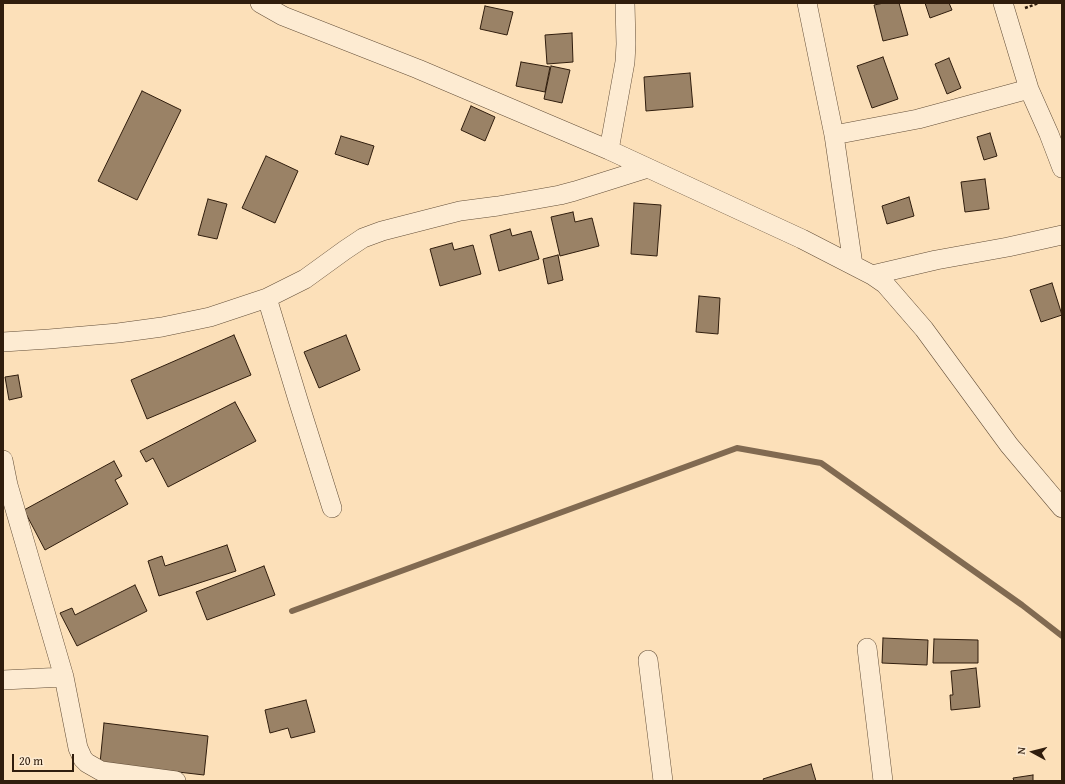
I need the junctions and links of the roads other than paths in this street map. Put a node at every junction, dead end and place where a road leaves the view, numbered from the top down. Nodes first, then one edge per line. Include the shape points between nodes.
1 (260, 3) edge
2 (625, 3) edge
3 (807, 3) edge
4 (1003, 3) edge
5 (1029, 89) junction
6 (834, 135) junction
7 (609, 150) junction
8 (648, 168) junction
9 (1062, 168) edge
10 (1062, 235) edge
11 (853, 265) junction
12 (872, 274) junction
13 (267, 298) junction
14 (3, 342) edge
15 (3, 460) edge
16 (332, 508) dead end
17 (1062, 508) edge
18 (867, 648) dead end
19 (648, 660) dead end
20 (64, 676) junction
21 (3, 680) edge
22 (176, 781) edge
23 (663, 781) edge
24 (883, 781) edge

1 - 7 street via 283,16 418,69
2 - 7 street via 625,62
3 - 6 street
4 - 5 street
5 - 6 street via 918,119
5 - 9 street
6 - 11 street
7 - 8 street
8 - 11 street
8 - 13 street via 560,195 460,211 382,231 363,238 305,279
10 - 12 street
11 - 12 street
12 - 17 street via 885,284 924,329 1009,445
13 - 14 street via 210,317 162,326 103,334
13 - 16 street
15 - 20 street
18 - 24 street
19 - 23 street
20 - 21 street
20 - 22 street via 78,748 87,764 101,771

